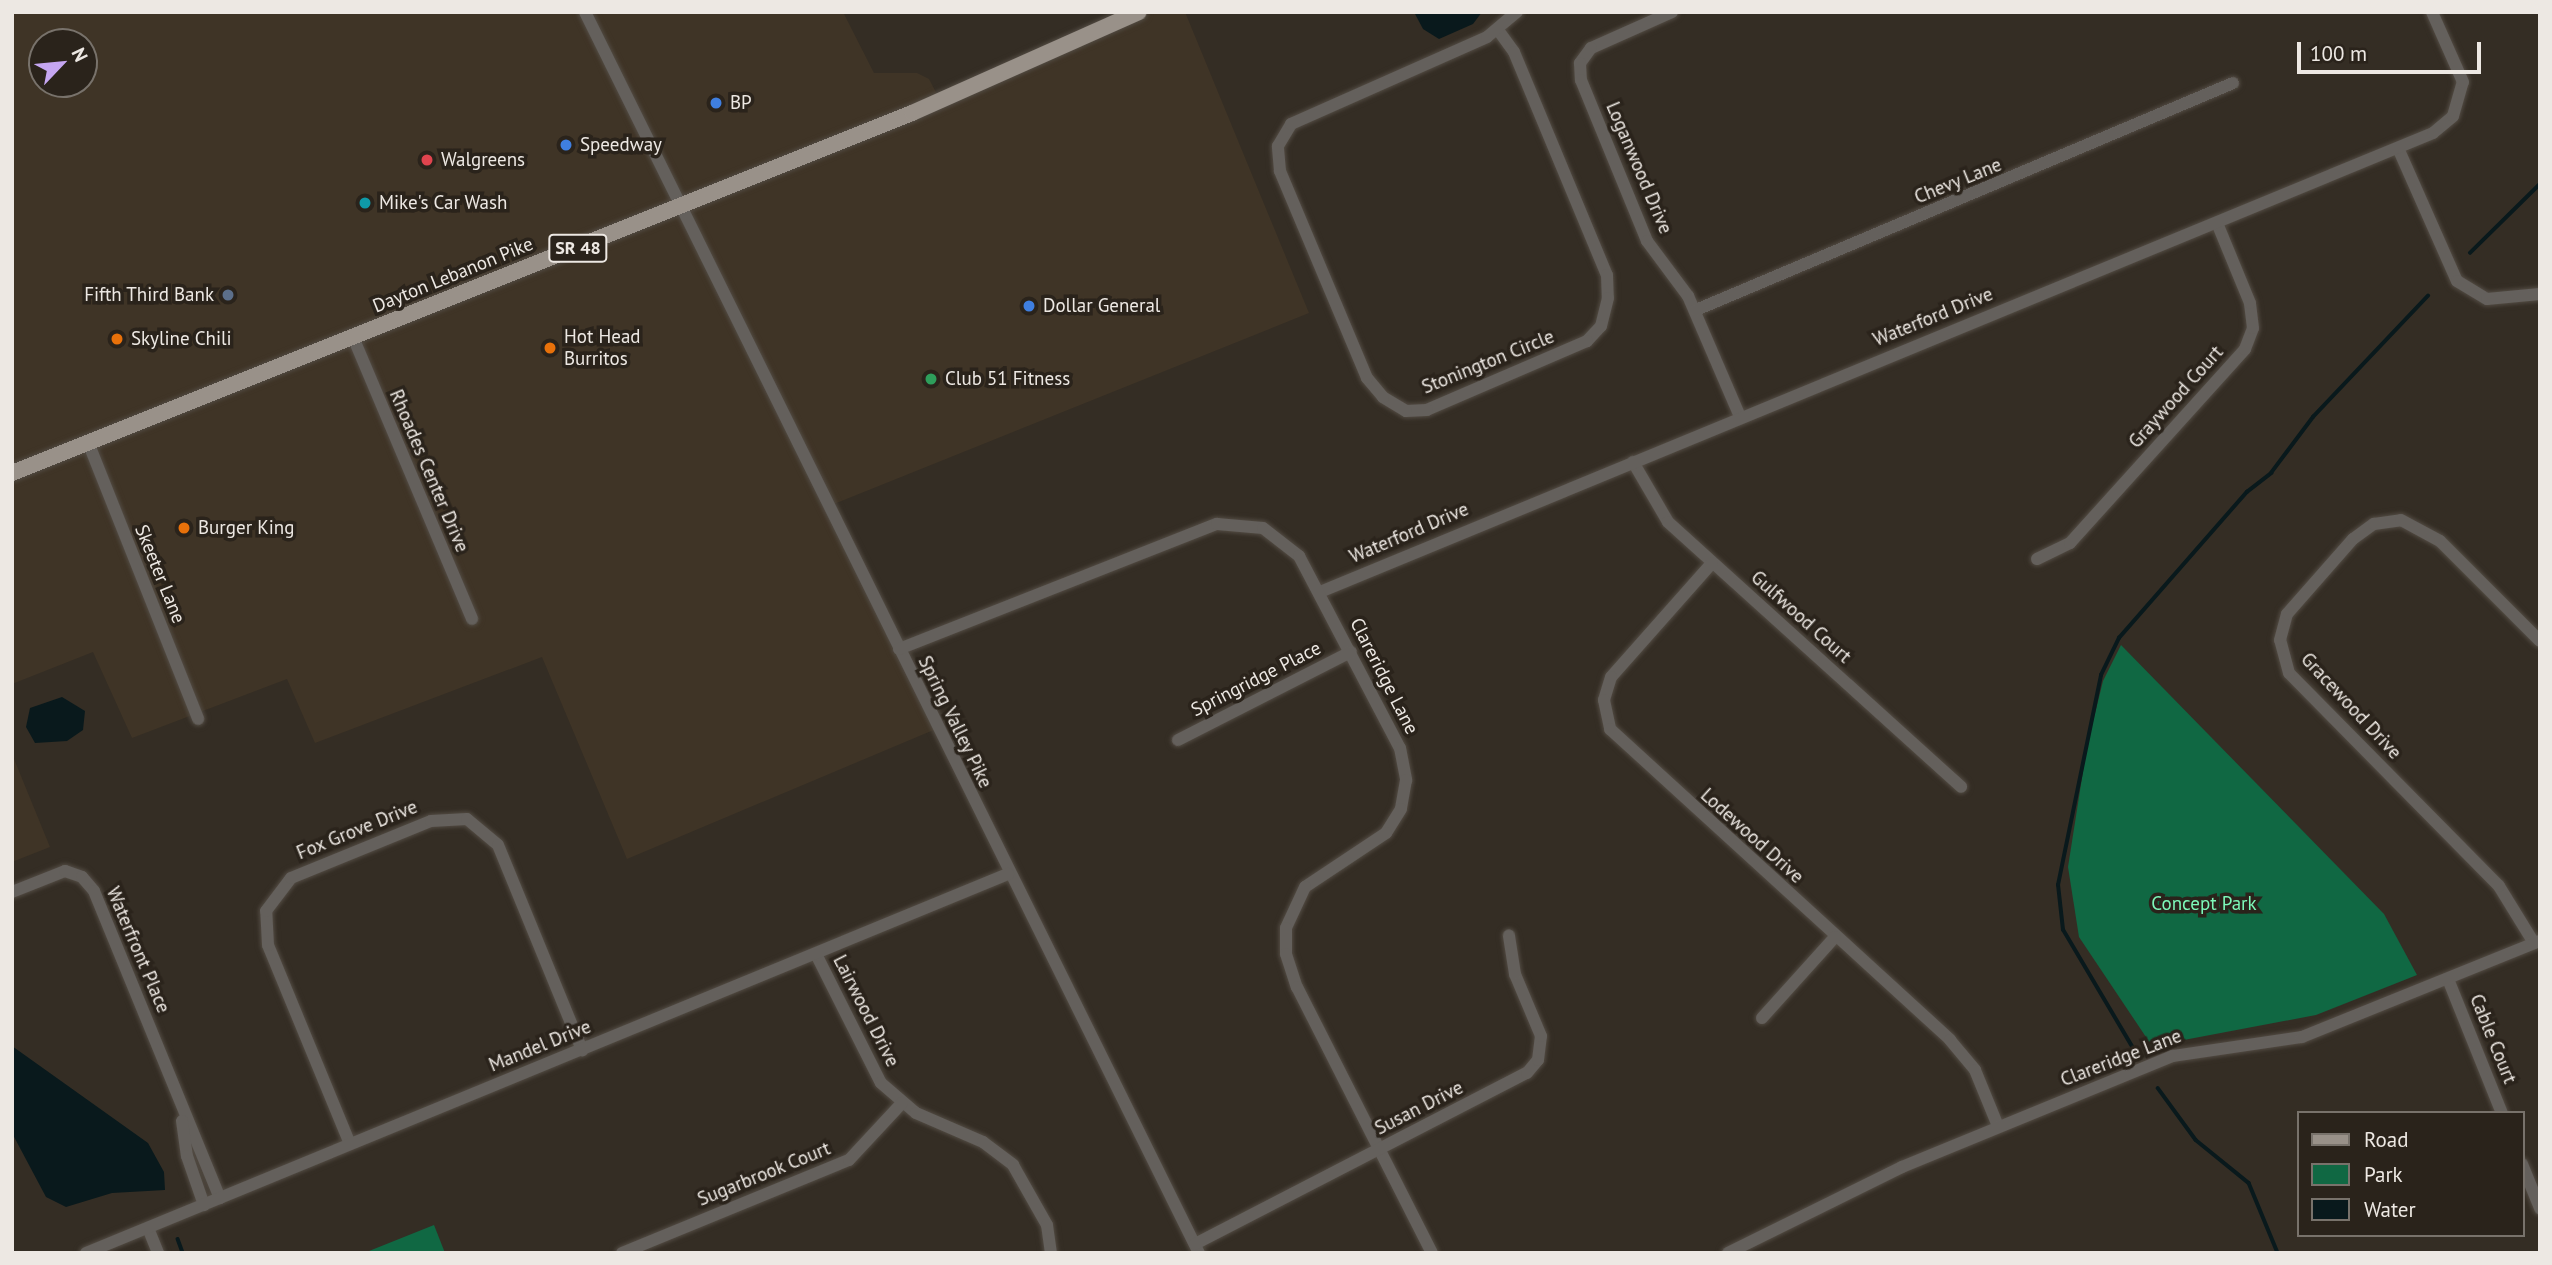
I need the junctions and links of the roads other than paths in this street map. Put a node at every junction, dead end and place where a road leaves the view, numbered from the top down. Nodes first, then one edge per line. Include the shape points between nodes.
1 (585, 12) edge
2 (1139, 12) edge
3 (1517, 12) edge
4 (1672, 12) edge
5 (2432, 12) edge
6 (1498, 30) junction
7 (2233, 83) dead end
8 (2398, 148) junction
9 (680, 206) junction
10 (2217, 223) junction
11 (2540, 294) edge
12 (1696, 310) junction
13 (353, 337) junction
14 (1740, 417) junction
15 (88, 442) junction
16 (1633, 461) junction
17 (12, 473) edge
18 (2038, 559) dead end
19 (1712, 562) junction
20 (1320, 592) junction
21 (472, 619) dead end
22 (2540, 641) edge
23 (899, 649) junction
24 (1351, 652) junction
25 (198, 719) dead end
26 (1178, 740) dead end
27 (1961, 787) dead end
28 (1008, 874) junction
29 (12, 891) edge
30 (1509, 935) dead end
31 (1835, 937) junction
32 (2537, 942) edge
33 (816, 954) junction
34 (2448, 979) junction
35 (1762, 1018) dead end
36 (582, 1050) junction
37 (902, 1104) junction
38 (181, 1110) junction
39 (2501, 1111) edge
40 (1998, 1126) junction
41 (350, 1144) junction
42 (1380, 1149) junction
43 (2524, 1169) edge
44 (220, 1198) junction
45 (204, 1205) junction
46 (2540, 1208) edge
47 (148, 1228) junction
48 (653, 1240) junction
49 (1197, 1248) edge
50 (86, 1253) edge
51 (158, 1253) edge
52 (622, 1253) edge
53 (658, 1253) edge
54 (1051, 1253) edge
55 (1432, 1253) edge
56 (1728, 1253) edge

1 - 9 street, Spring Valley Pike
2 - 9 main road, Dayton Lebanon Pike / SR 48 via 912,113
3 - 6 street, Stonington Circle
4 - 12 street, Loganwood Drive via 1599,42 1585,53 1580,70 1647,241
5 - 8 street, Waterford Drive via 2461,69 2462,94 2445,125
6 - 6 street, Stonington Circle via 1310,114 1286,128 1278,146 1280,172 1367,378 1383,397 1406,411 1427,410 1587,341 1601,326 1608,298 1607,275 1514,51
7 - 12 street, Chevy Lane
8 - 10 street, Waterford Drive
8 - 11 street via 2457,281 2487,299
9 - 13 main road, Dayton Lebanon Pike / SR 48
9 - 23 street, Spring Valley Pike
10 - 14 street, Waterford Drive
10 - 18 street, Graywood Court via 2250,303 2253,328 2245,349 2070,543
12 - 14 street, Loganwood Drive
13 - 15 main road, Dayton Lebanon Pike / SR 48
13 - 21 street, Rhoades Center Drive
14 - 16 street, Waterford Drive
15 - 17 main road, Dayton Lebanon Pike / SR 48
15 - 25 street, Skeeter Lane
16 - 19 street, Gulfwood Court via 1655,506
16 - 20 street, Waterford Drive
19 - 27 street, Gulfwood Court
19 - 31 street, Lodewood Drive via 1611,677 1605,715 1630,753
20 - 23 street, Clareridge Lane via 1299,556 1279,537 1250,524 1217,524
20 - 24 street, Clareridge Lane
22 - 32 street, Gracewood Drive via 2440,541 2401,520 2374,524 2353,539 2287,614 2280,640 2289,673 2500,886
23 - 28 street, Spring Valley Pike
24 - 26 street, Springridge Place
24 - 42 street, Clareridge Lane via 1400,748 1405,794 1386,833 1305,887 1291,912 1285,940 1297,987
28 - 33 street, Mandel Drive
28 - 49 street, Spring Valley Pike
29 - 38 street, Waterfront Place via 65,871 82,877 94,891
30 - 42 street, Susan Drive via 1515,974 1541,1036 1538,1060 1517,1081
31 - 35 street
31 - 40 street, Lodewood Drive via 1963,1055
32 - 34 street, Clareridge Lane
33 - 36 street, Mandel Drive
33 - 37 street, Lairwood Drive via 866,1061
34 - 39 street, Cable Court
34 - 40 street, Clareridge Lane via 2302,1037 2173,1056
36 - 41 street, Mandel Drive
36 - 41 street, Fox Grove Drive via 499,845 467,819 430,821 291,878 266,911 268,945
37 - 48 street, Sugarbrook Court via 849,1160
37 - 54 street, Lairwood Drive via 983,1142 1013,1165 1047,1224
38 - 44 street, Waterfront Place
38 - 45 street, Waterfront Place via 187,1156
40 - 56 street, Clareridge Lane
41 - 44 street, Mandel Drive
42 - 49 street, Susan Drive
42 - 55 street, Clareridge Lane
43 - 46 street
44 - 45 street, Mandel Drive
45 - 47 street, Mandel Drive
47 - 50 street, Mandel Drive
47 - 51 street
48 - 52 street, Sugarbrook Court
48 - 53 street

